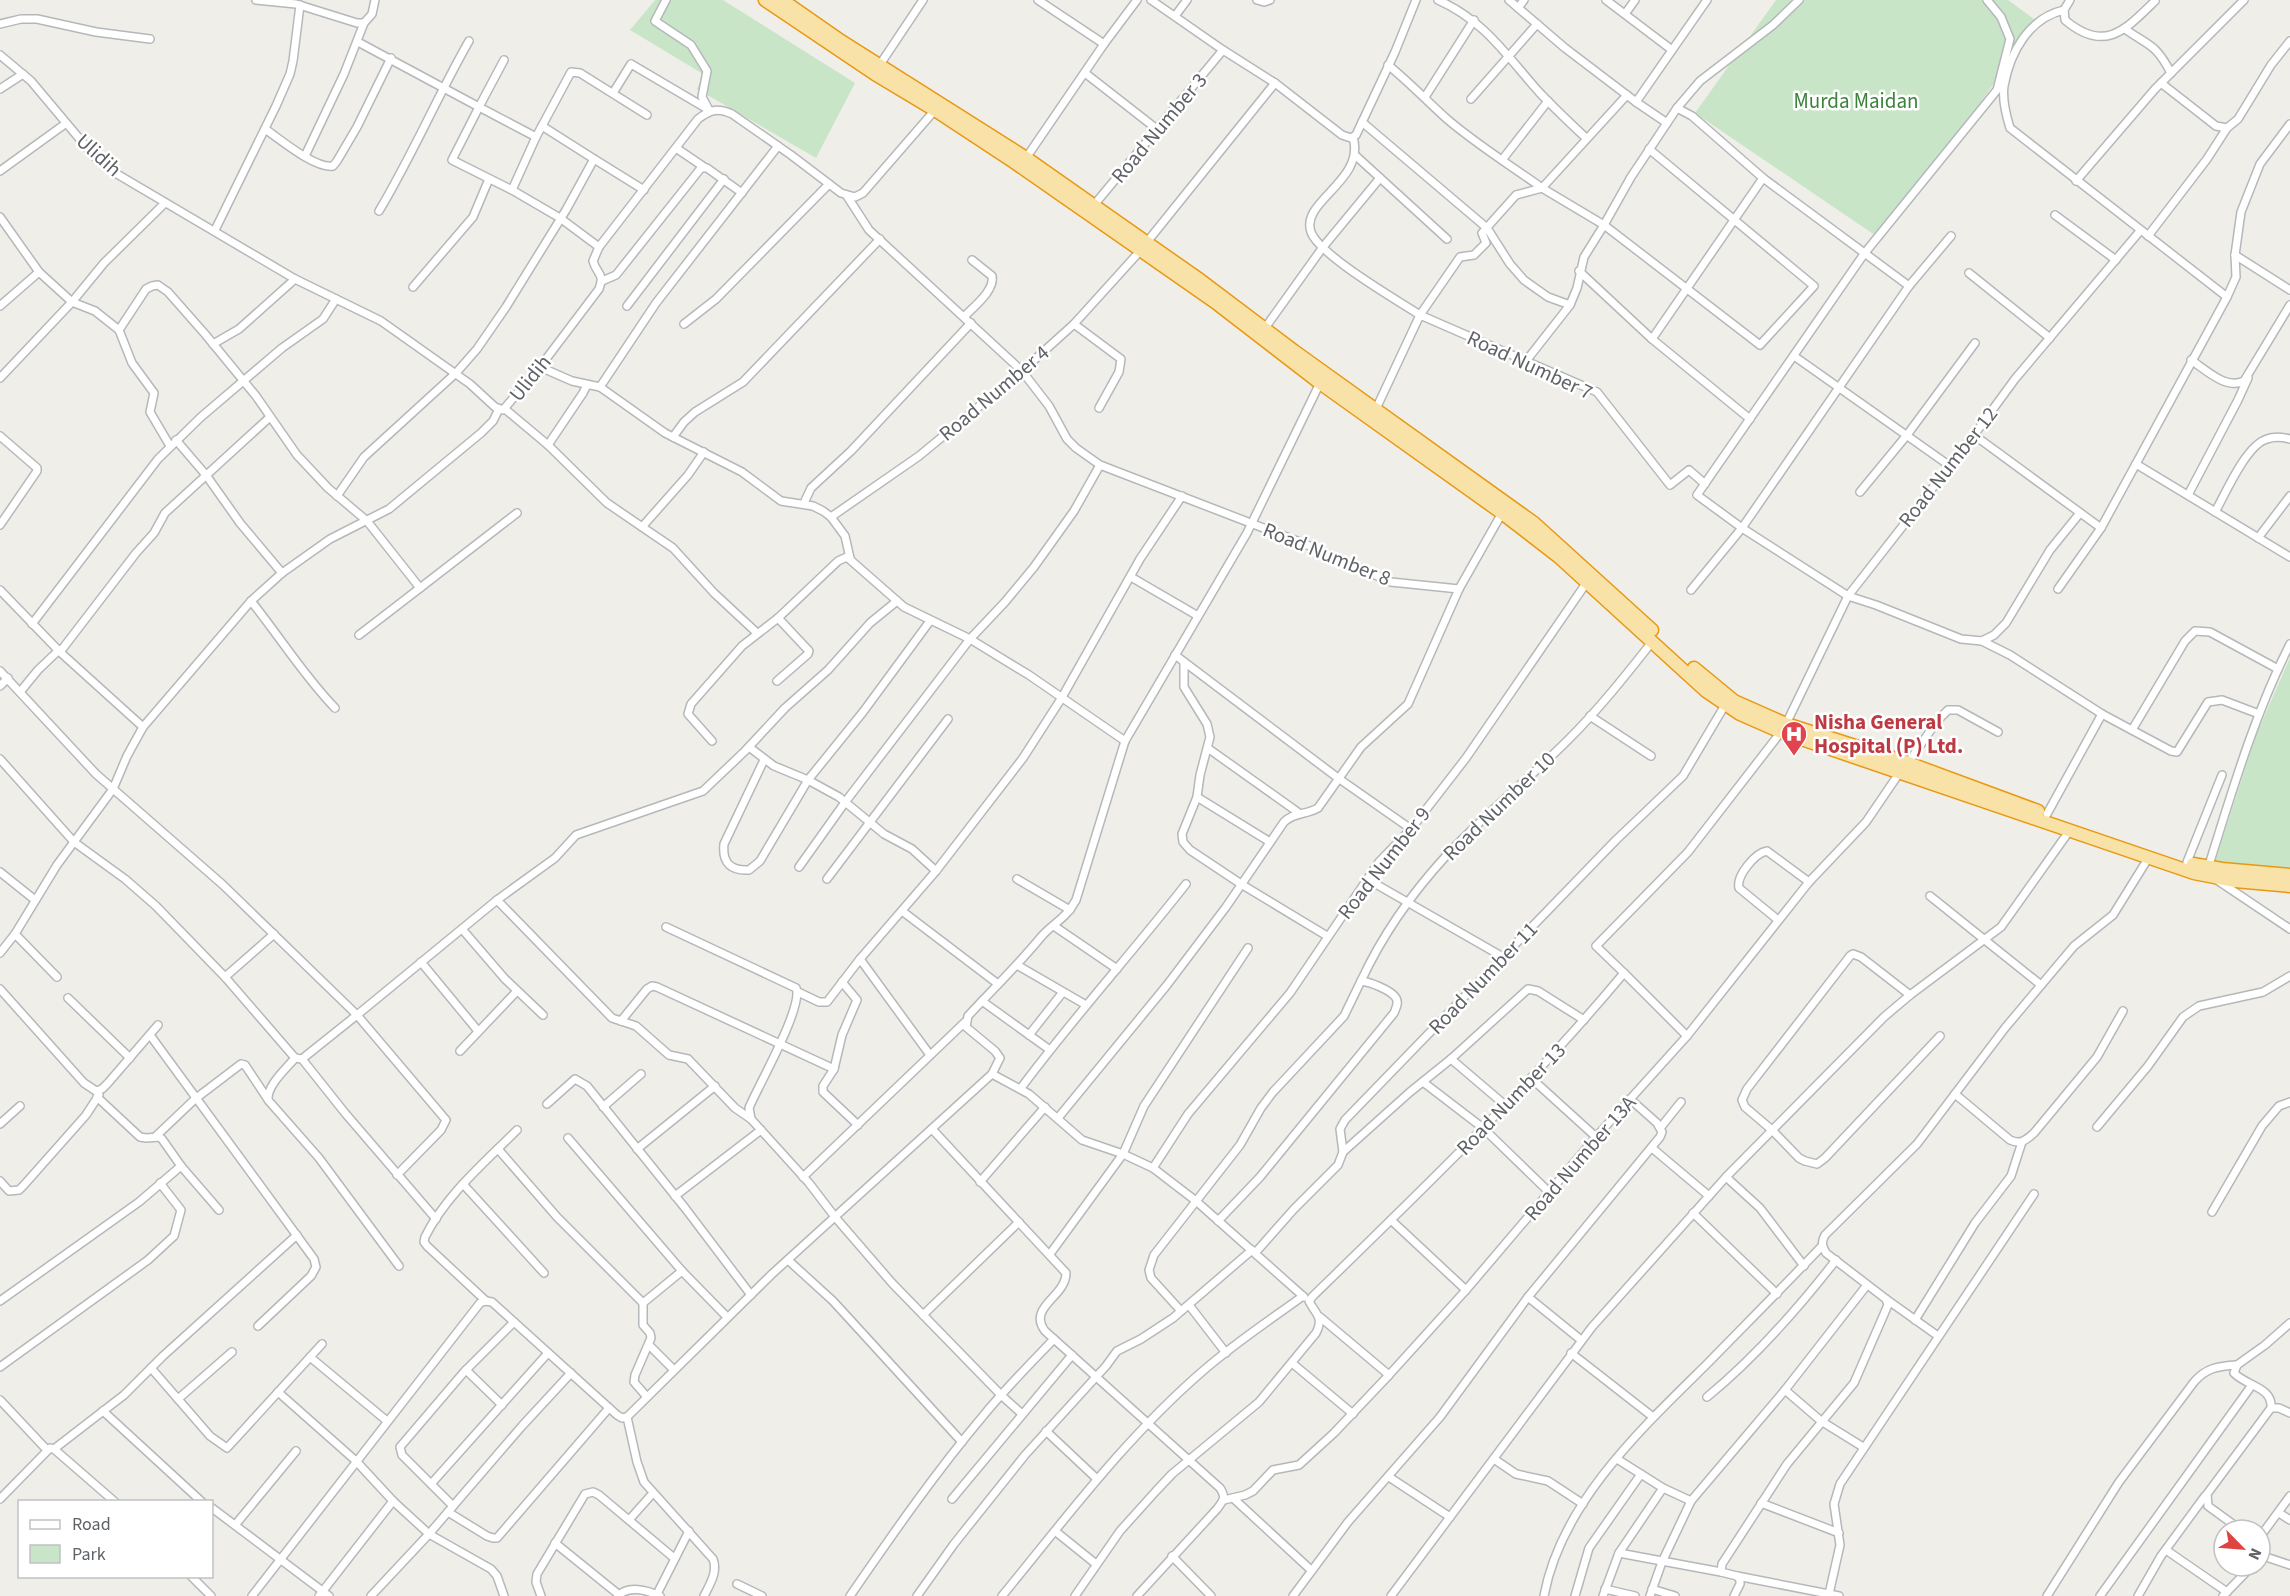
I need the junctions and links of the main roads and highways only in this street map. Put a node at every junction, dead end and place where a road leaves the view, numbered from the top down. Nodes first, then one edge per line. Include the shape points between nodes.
1 (765, 0) edge
2 (782, 0) edge
3 (877, 69) junction
4 (1144, 246) junction
5 (1374, 414) junction
6 (1784, 728) junction
7 (1904, 768) junction
8 (2210, 872) junction
9 (2290, 875) edge
10 (2290, 886) edge

1 - 3 highway
2 - 3 highway
3 - 4 highway
3 - 4 highway via 1026,158
4 - 5 highway via 1265,328
4 - 5 highway via 1320,383
5 - 6 highway via 1534,523 1684,660 1734,701
5 - 6 highway via 1559,557 1706,691 1740,714
6 - 7 highway
7 - 8 highway
7 - 8 highway via 2149,857
8 - 9 highway
8 - 10 highway

